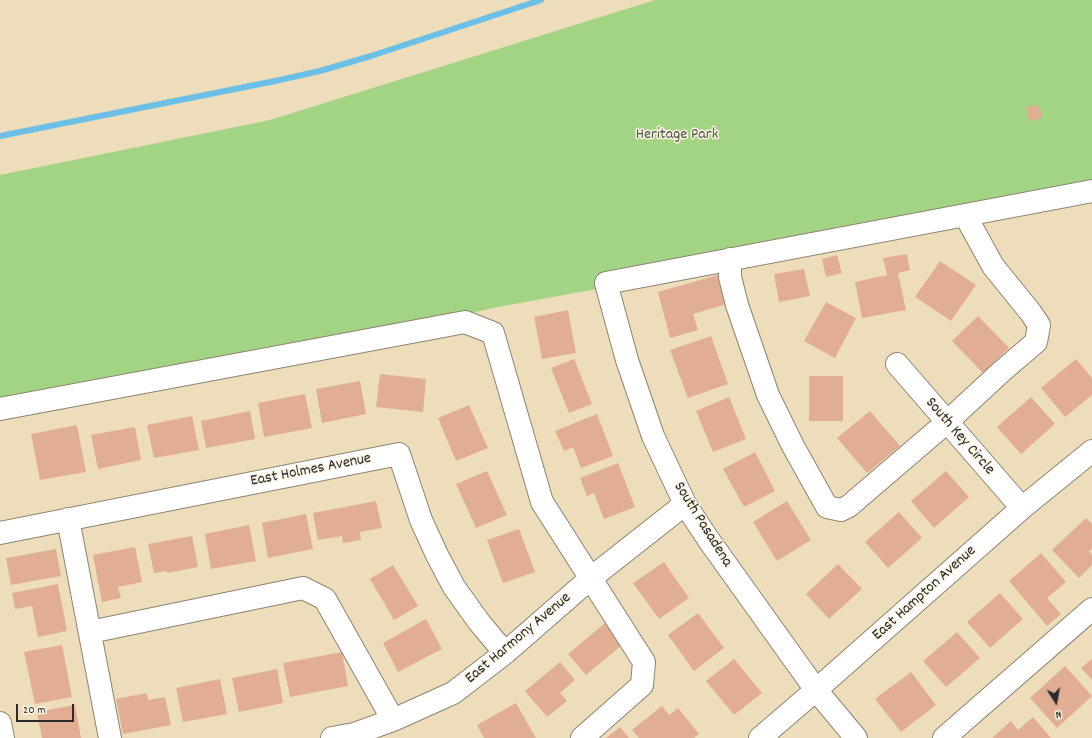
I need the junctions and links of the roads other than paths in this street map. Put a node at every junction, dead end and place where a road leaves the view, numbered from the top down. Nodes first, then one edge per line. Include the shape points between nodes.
1 (1092, 191) edge
2 (965, 215) junction
3 (730, 259) junction
4 (897, 364) dead end
5 (0, 409) edge
6 (946, 422) junction
7 (1092, 451) edge
8 (685, 504) junction
9 (1022, 508) junction
10 (68, 519) junction
11 (0, 533) edge
12 (591, 578) junction
13 (1092, 609) edge
14 (90, 632) junction
15 (505, 653) junction
16 (816, 690) junction
17 (394, 720) junction
18 (0, 723) edge
19 (3, 738) edge
20 (110, 738) edge
21 (332, 738) edge
22 (582, 738) edge
23 (760, 738) edge
24 (856, 738) edge
25 (944, 738) edge

1 - 2 street
2 - 3 street
2 - 6 street via 993,266 1039,325 1036,342
3 - 6 street via 730,277 737,305 768,395 827,507 841,510 849,506
3 - 8 street, South Pasadena via 606,283 626,360 653,436
4 - 6 street, South Key Circle
5 - 12 street via 465,322 493,333 542,502
6 - 9 street, South Key Circle
7 - 9 street, East Hampton Avenue
8 - 12 street, East Harmony Avenue
8 - 16 street, South Pasadena
9 - 16 street, East Hampton Avenue
10 - 11 street, East Holmes Avenue
10 - 14 street
10 - 15 street, East Holmes Avenue via 399,454 421,520 454,587
12 - 15 street, East Harmony Avenue
12 - 22 street via 644,662 642,685
13 - 25 street
14 - 17 street via 303,588 325,599
14 - 20 street
15 - 17 street, East Harmony Avenue via 453,693
16 - 23 street, East Hampton Avenue
16 - 24 street, South Pasadena
17 - 21 street, East Harmony Avenue via 354,734
18 - 19 street

